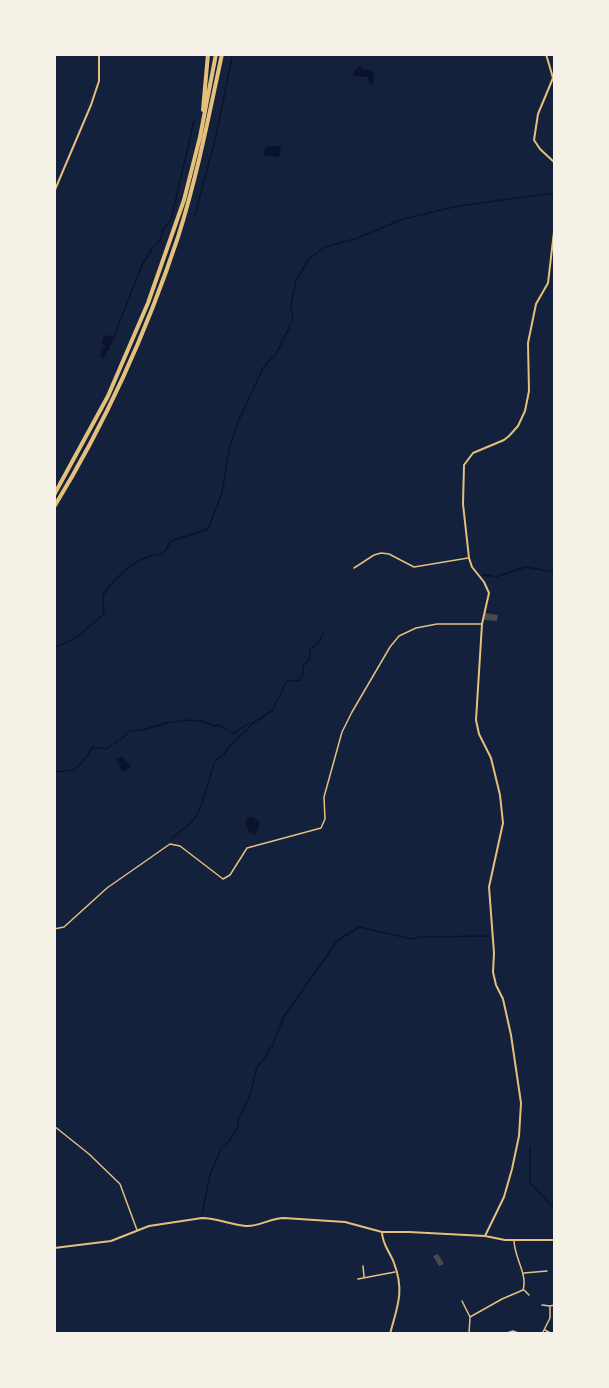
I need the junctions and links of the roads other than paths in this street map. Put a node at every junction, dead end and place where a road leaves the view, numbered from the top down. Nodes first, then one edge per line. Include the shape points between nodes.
1 (99, 54) edge
2 (208, 54) edge
3 (216, 54) edge
4 (222, 54) edge
5 (546, 54) edge
6 (200, 137) junction
7 (555, 163) edge
8 (54, 192) edge
9 (555, 223) edge
10 (54, 495) edge
11 (54, 507) edge
12 (469, 558) junction
13 (354, 568) dead end
14 (482, 624) junction
15 (54, 929) edge
16 (54, 1126) edge
17 (137, 1231) junction
18 (382, 1232) junction
19 (485, 1236) junction
20 (513, 1240) junction
21 (555, 1240) edge
22 (54, 1248) edge
23 (363, 1266) dead end
24 (547, 1270) dead end
25 (397, 1272) junction
26 (523, 1273) junction
27 (364, 1278) junction
28 (358, 1279) dead end
29 (523, 1290) junction
30 (529, 1295) dead end
31 (462, 1301) dead end
32 (467, 1303) dead end
33 (463, 1304) junction
34 (542, 1305) dead end
35 (555, 1305) edge
36 (550, 1306) junction
37 (470, 1317) junction
38 (544, 1330) junction
39 (390, 1334) edge
40 (469, 1334) edge
41 (504, 1334) edge
42 (521, 1334) edge
43 (542, 1334) edge
44 (552, 1334) edge

1 - 8 street via 99,81
2 - 6 highway
3 - 6 highway
4 - 11 highway via 182,224 150,317 102,422
5 - 7 street via 553,78 538,114 534,140
6 - 10 highway via 184,200 139,325 108,396
9 - 12 street via 548,283 536,304 528,344 529,392 525,411 509,436 473,453 464,465 463,504
12 - 13 street via 414,567 381,553
12 - 14 street via 488,588
14 - 15 street via 416,627 399,636 390,647 342,732 324,797 325,819 321,828 250,846 223,879 180,846 170,844 107,888 64,927
14 - 19 street via 476,720 491,758 503,823 489,887 493,972 511,1035 520,1103 512,1169
16 - 17 street via 120,1184
17 - 18 street via 172,1221 211,1218 248,1226 277,1218 345,1222
17 - 22 street via 111,1241
18 - 19 street
18 - 25 street
19 - 20 street
20 - 21 street
20 - 26 street via 514,1255
23 - 27 street
24 - 26 street
25 - 27 street
25 - 39 street via 398,1312
26 - 29 street
27 - 28 street
29 - 30 street
29 - 37 street
31 - 33 street
32 - 33 street
33 - 37 street
34 - 36 street
35 - 36 street
36 - 38 street
37 - 40 street
38 - 43 street
38 - 44 street
41 - 42 street

